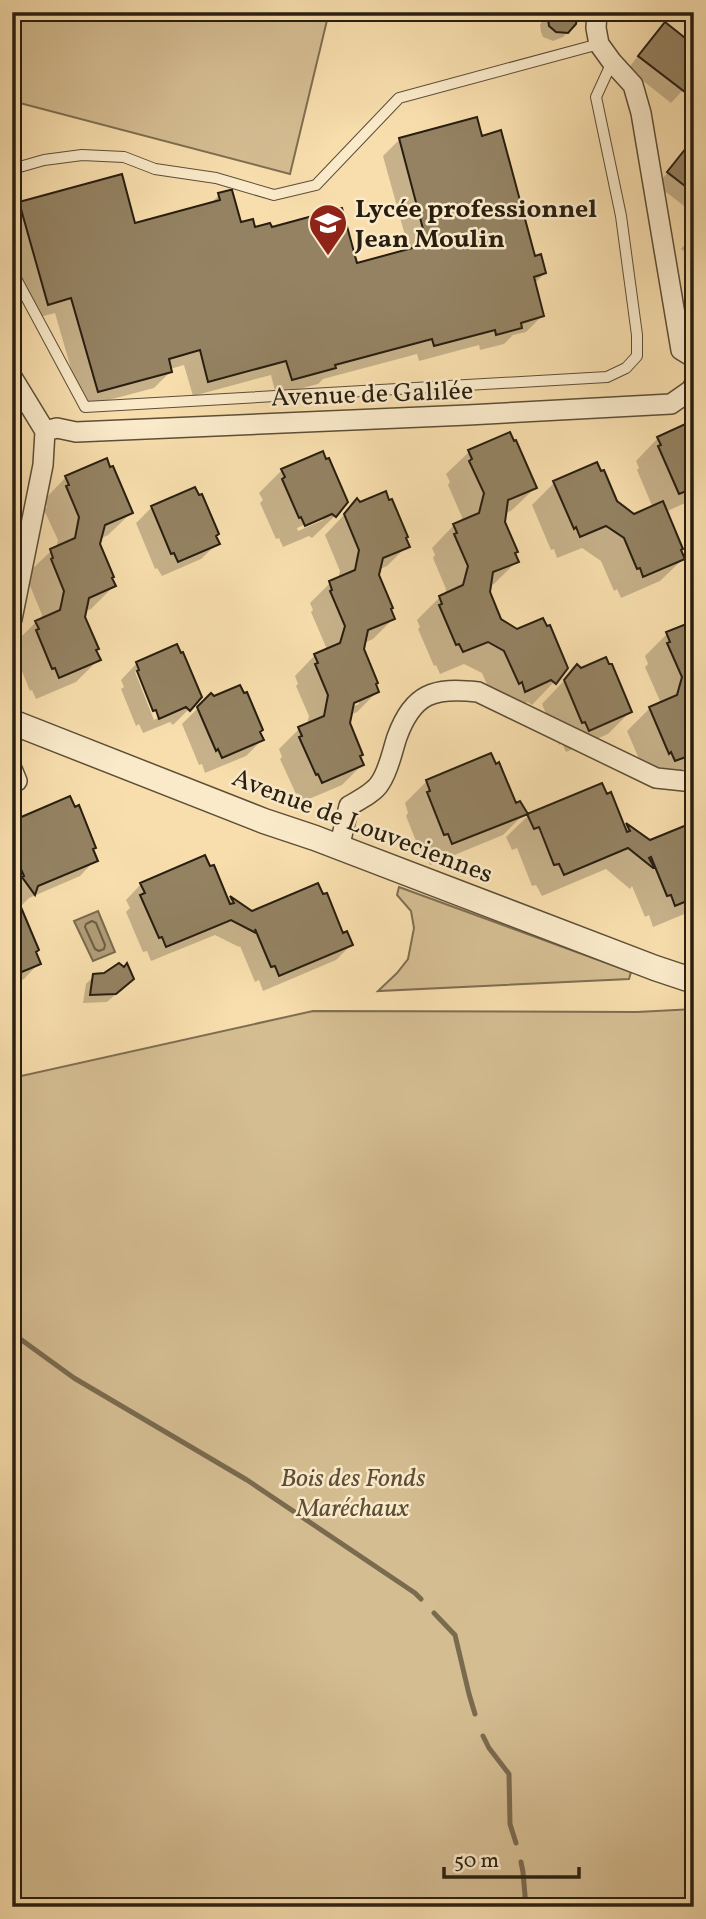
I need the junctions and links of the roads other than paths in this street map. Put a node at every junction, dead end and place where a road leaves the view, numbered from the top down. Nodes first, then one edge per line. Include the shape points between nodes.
1 (597, 12) edge
2 (599, 44) junction
3 (612, 62) junction
4 (12, 174) edge
5 (12, 271) edge
6 (694, 358) edge
7 (12, 377) edge
8 (694, 385) edge
9 (45, 431) junction
10 (12, 619) edge
11 (12, 722) edge
12 (694, 782) edge
13 (339, 848) junction
14 (694, 981) edge

1 - 2 street
2 - 3 street
2 - 4 lane via 399,98 317,185 274,195 216,178 155,169 124,157 82,155 44,160 16,168
3 - 5 lane via 596,97 621,216 637,356 626,368 607,377 85,407
3 - 6 street via 633,85 641,113 681,350
7 - 9 street
8 - 9 street, Avenue de Galilée via 671,404
9 - 10 street via 43,465
11 - 13 street, Avenue de Louveciennes
12 - 13 street via 656,778 478,692 453,689 429,694 412,707 379,785 349,806
13 - 14 street, Avenue de Louveciennes

